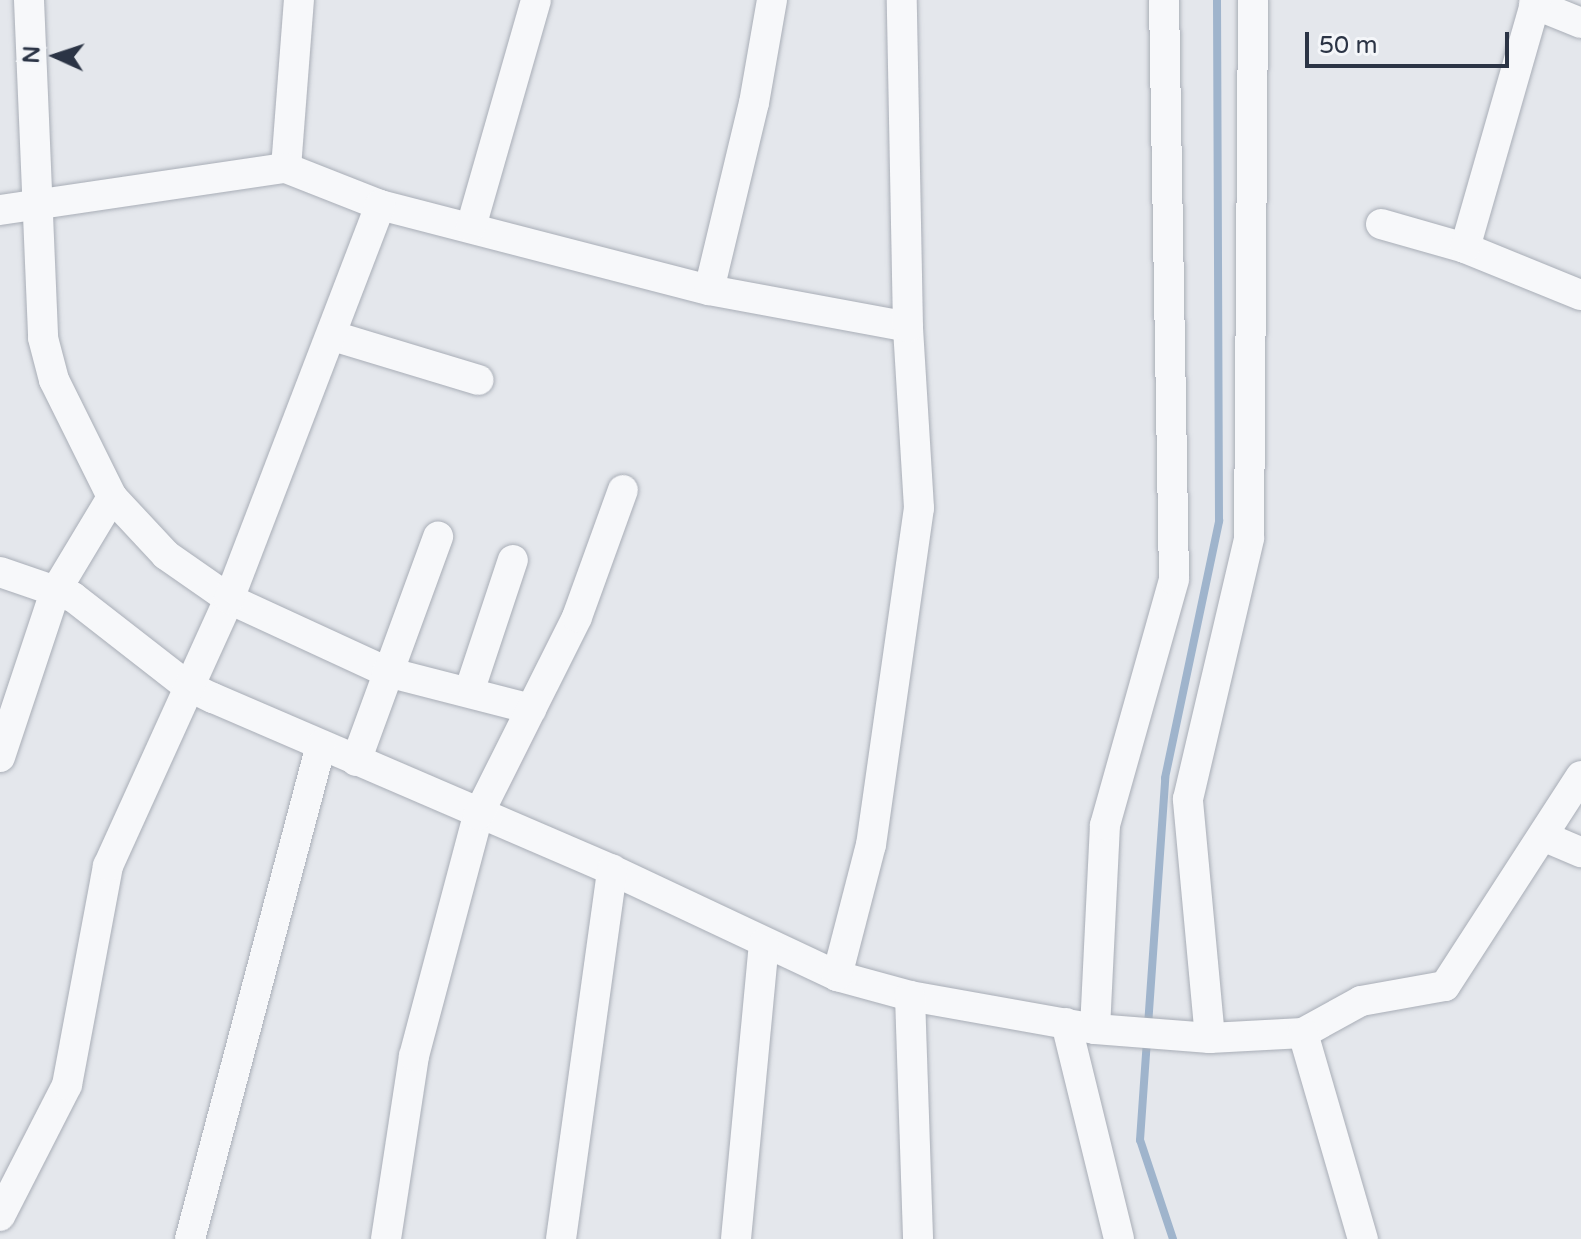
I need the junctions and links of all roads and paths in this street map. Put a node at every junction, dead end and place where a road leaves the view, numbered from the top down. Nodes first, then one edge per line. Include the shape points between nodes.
1 (29, 0) edge
2 (299, 0) edge
3 (536, 0) edge
4 (772, 0) edge
5 (902, 0) edge
6 (1164, 0) edge
7 (1253, 0) edge
8 (1535, 2) edge
9 (1581, 23) edge
10 (286, 168) junction
11 (36, 204) junction
12 (380, 205) junction
13 (0, 210) edge
14 (1381, 224) dead end
15 (471, 227) junction
16 (1465, 248) junction
17 (709, 290) junction
18 (1581, 295) edge
19 (908, 327) junction
20 (333, 336) junction
21 (479, 380) dead end
22 (623, 490) dead end
23 (112, 497) junction
24 (438, 537) dead end
25 (513, 560) dead end
26 (0, 572) edge
27 (55, 592) junction
28 (229, 599) junction
29 (387, 672) junction
30 (186, 685) junction
31 (469, 692) junction
32 (531, 709) junction
33 (321, 745) junction
34 (0, 757) edge
35 (356, 761) junction
36 (1581, 776) edge
37 (478, 815) junction
38 (1545, 837) junction
39 (1581, 852) edge
40 (612, 870) junction
41 (764, 943) junction
42 (837, 976) junction
43 (910, 996) junction
44 (1080, 1026) junction
45 (1303, 1033) junction
46 (1198, 1037) junction
47 (0, 1216) edge
48 (190, 1239) edge
49 (386, 1239) edge
50 (561, 1239) edge
51 (736, 1239) edge
52 (918, 1239) edge
53 (1119, 1239) edge
54 (1363, 1239) edge

1 - 11 street
2 - 10 street
3 - 15 street
4 - 17 street via 754,103
5 - 19 street
6 - 44 street via 1174,579 1105,825
7 - 46 street via 1249,538 1188,799
8 - 9 street
8 - 16 street
10 - 11 street
10 - 12 street
11 - 13 street
11 - 23 street via 43,338 54,380
12 - 15 street
12 - 20 street
14 - 16 street
15 - 17 street
16 - 18 street
17 - 19 street
19 - 42 street via 919,508 871,845
20 - 21 street
20 - 28 street
22 - 32 street via 577,617
23 - 27 street
23 - 28 street via 166,555
24 - 29 street
25 - 31 street
26 - 27 street
27 - 30 street via 73,597
27 - 34 street
28 - 29 street
28 - 30 street
29 - 31 street
29 - 35 street
30 - 33 street
30 - 47 street via 108,866 67,1085
31 - 32 street
32 - 37 street
33 - 35 street
33 - 48 street
35 - 37 street
36 - 38 street
37 - 40 street
37 - 49 street via 414,1056
38 - 39 street
38 - 45 street via 1445,986 1361,1001
40 - 41 street
40 - 50 street
41 - 42 street
41 - 51 street
42 - 43 street
43 - 44 street
43 - 52 street
44 - 46 street
44 - 53 street
45 - 46 street
45 - 54 street

